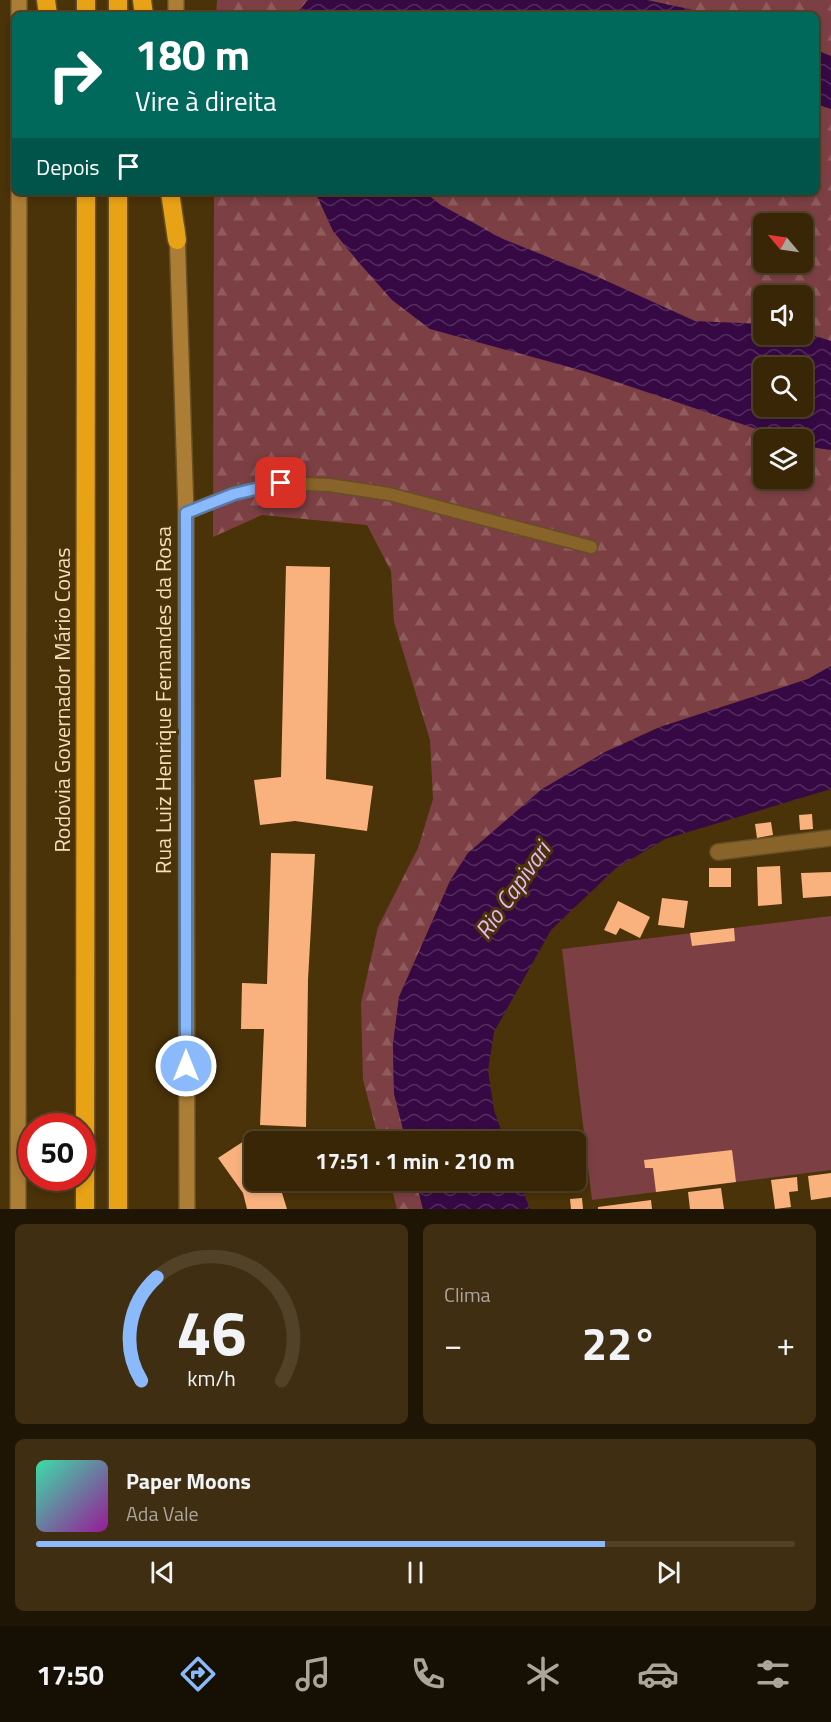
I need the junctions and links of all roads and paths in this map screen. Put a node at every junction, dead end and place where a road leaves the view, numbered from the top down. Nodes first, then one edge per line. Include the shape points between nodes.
1 (19, 195) edge
2 (86, 195) edge
3 (118, 195) edge
4 (170, 195) edge
5 (177, 195) edge
6 (177, 240) junction
7 (186, 513) junction
8 (591, 547) dead end
9 (831, 838) edge
10 (718, 852) dead end
11 (18, 1209) edge
12 (86, 1209) edge
13 (118, 1209) edge
14 (187, 1209) edge

1 - 11 main road
2 - 12 highway, Rodovia Governador Mário Covas
3 - 13 highway
4 - 6 highway
5 - 6 main road, Rua Luiz Henrique Fernandes da Rosa
6 - 7 main road, Rua Luiz Henrique Fernandes da Rosa
7 - 8 lane via 234,494 281,483 329,486 389,494
7 - 14 main road, Rua Luiz Henrique Fernandes da Rosa
9 - 10 street

